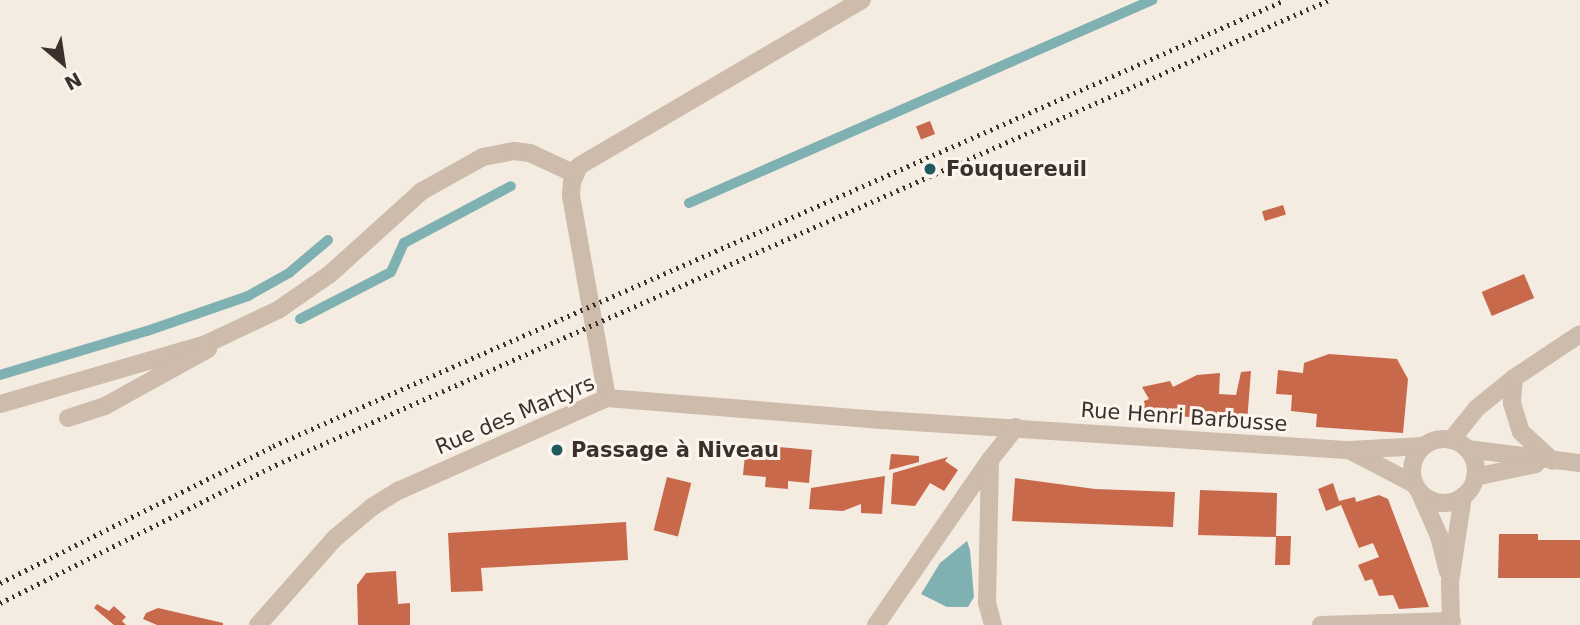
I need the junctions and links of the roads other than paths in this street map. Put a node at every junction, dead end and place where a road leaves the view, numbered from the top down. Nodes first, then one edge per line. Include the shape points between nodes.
1 (862, 0) edge
2 (575, 174) junction
3 (230, 333) junction
4 (1580, 334) edge
5 (1514, 378) junction
6 (607, 398) junction
7 (0, 404) edge
8 (68, 418) dead end
9 (1016, 427) junction
10 (1451, 440) junction
11 (1424, 446) junction
12 (1467, 449) junction
13 (1349, 450) junction
14 (990, 460) junction
15 (1552, 461) junction
16 (1580, 463) edge
17 (1475, 477) junction
18 (1417, 488) junction
19 (1463, 496) junction
20 (1450, 582) junction
21 (1452, 623) edge
22 (258, 625) edge
23 (876, 625) edge
24 (993, 625) edge
25 (1321, 625) edge

1 - 2 street via 584,161
2 - 3 street via 552,161 514,151 460,167 422,191 309,290
2 - 6 street via 572,195
3 - 7 street
3 - 8 street via 191,361 140,388
4 - 5 street
5 - 10 street via 1477,408
5 - 15 street via 1512,403 1521,432
6 - 9 street, Rue des Martyrs
6 - 22 street, Rue des Martyrs via 398,491 372,507 334,539
9 - 13 street, Rue Henri Barbusse
9 - 14 street
10 - 11 street
10 - 12 street
11 - 13 street, Rue Henri Barbusse
11 - 18 street via 1413,463
12 - 15 street
12 - 17 street
13 - 18 street, Rue Henri Barbusse
14 - 23 street
14 - 24 street via 987,603
15 - 16 street
15 - 17 street
17 - 19 street
18 - 19 street via 1437,502
18 - 20 street via 1439,536
19 - 20 street
20 - 21 street
21 - 25 street

